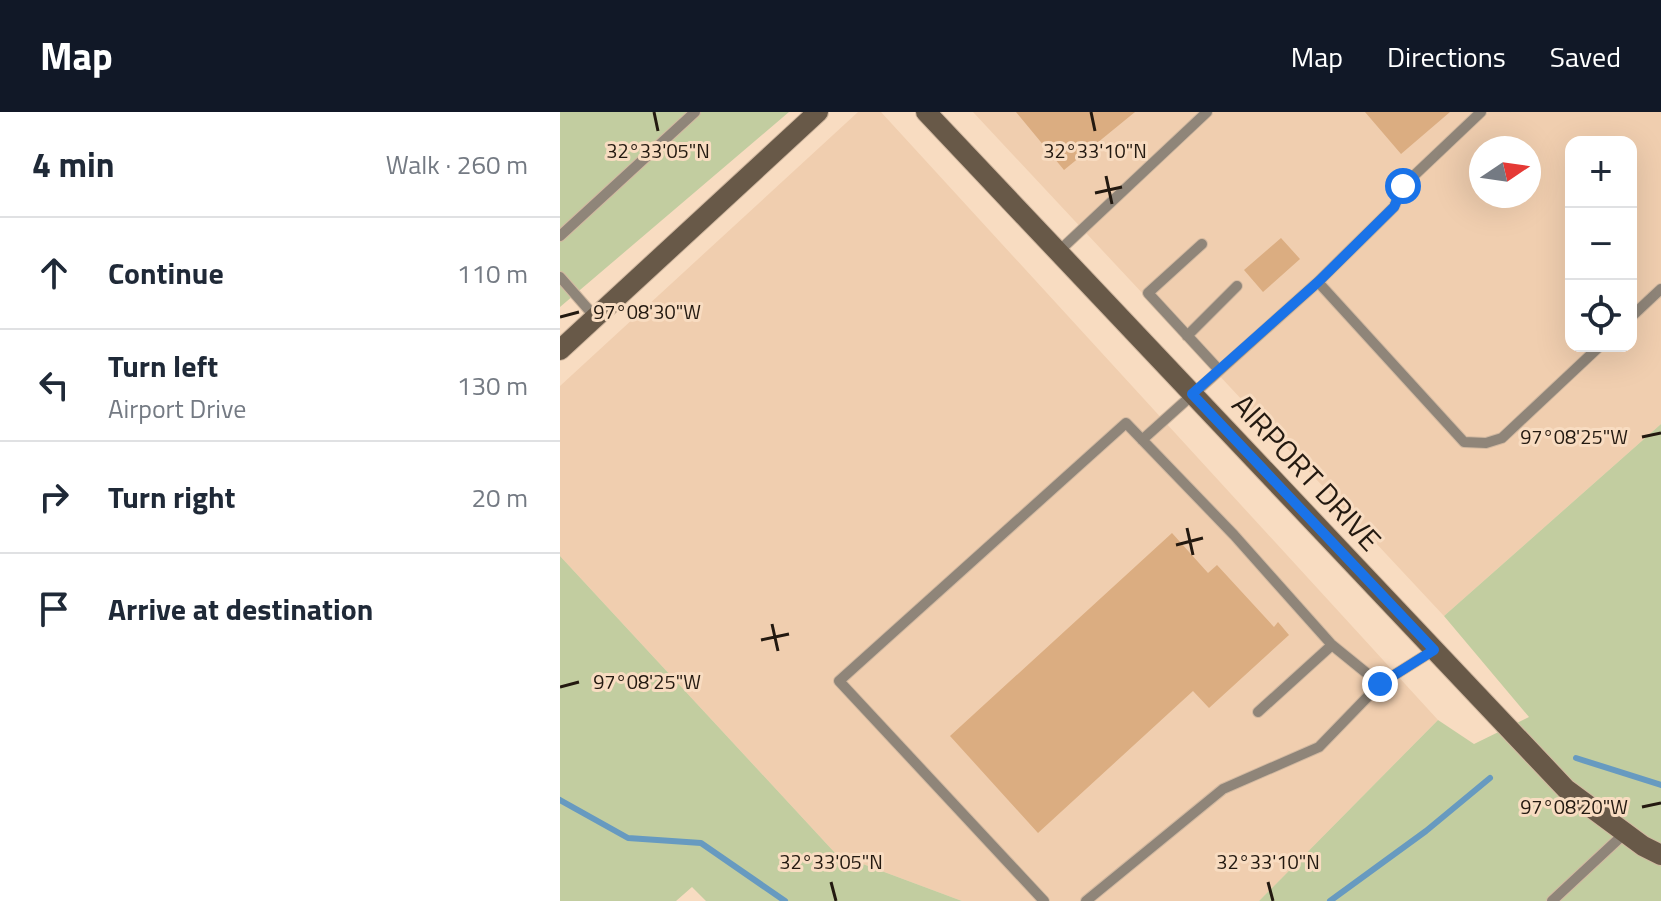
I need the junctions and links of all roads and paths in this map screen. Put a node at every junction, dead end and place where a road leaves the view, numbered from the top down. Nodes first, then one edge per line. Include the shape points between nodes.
1 (695, 112) edge
2 (818, 112) edge
3 (926, 112) edge
4 (1207, 112) edge
5 (1481, 112) edge
6 (560, 236) edge
7 (1202, 244) dead end
8 (1058, 252) junction
9 (560, 277) edge
10 (1318, 282) junction
11 (1237, 286) dead end
12 (1661, 289) edge
13 (1637, 311) edge
14 (595, 317) junction
15 (1187, 336) junction
16 (560, 350) edge
17 (1594, 352) edge
18 (1219, 370) junction
19 (1192, 394) junction
20 (1142, 440) junction
21 (1332, 645) junction
22 (1434, 650) junction
23 (1380, 684) junction
24 (1258, 712) dead end
25 (1625, 833) junction
26 (1661, 855) edge
27 (1044, 901) edge
28 (1086, 901) edge
29 (1552, 901) edge

1 - 6 lane
2 - 14 street
3 - 8 street, AIRPORT DRIVE
4 - 8 lane
5 - 10 lane via 1403,186 1394,207
7 - 15 lane via 1148,293
8 - 19 street, AIRPORT DRIVE
9 - 14 lane
10 - 17 lane via 1464,442 1502,438
10 - 18 lane
11 - 15 lane
12 - 13 lane
14 - 16 street
15 - 18 lane
18 - 19 lane
19 - 20 lane
19 - 22 street, AIRPORT DRIVE
20 - 21 lane
20 - 27 lane via 1126,423 839,681
21 - 23 lane
21 - 24 lane
22 - 23 lane
22 - 25 street, AIRPORT DRIVE via 1566,789
23 - 28 lane via 1319,747 1223,789
25 - 26 street, AIRPORT DRIVE
25 - 29 lane

